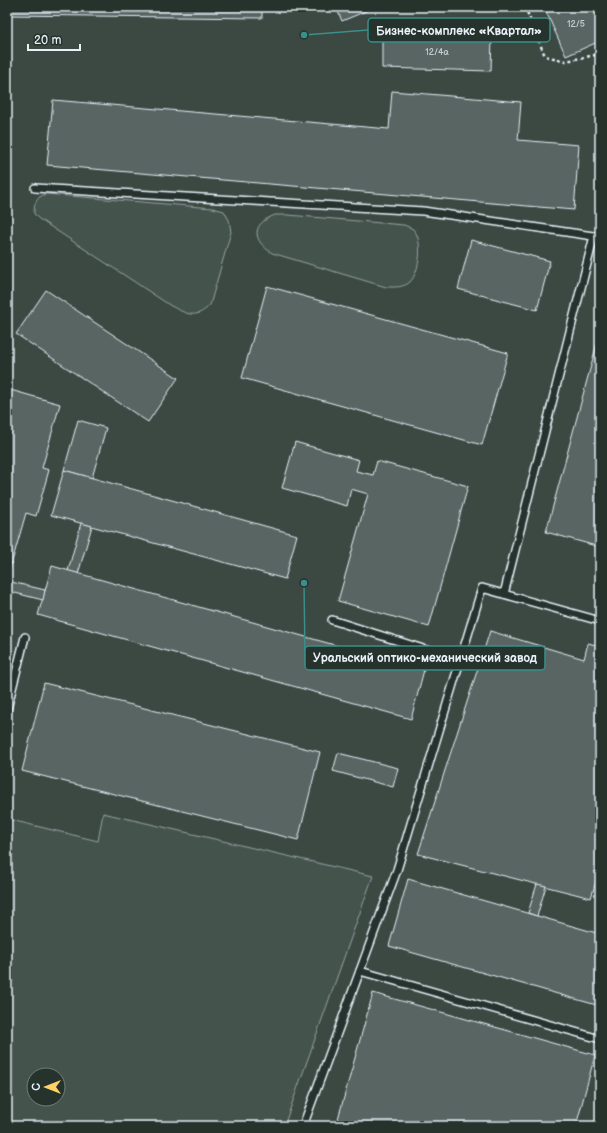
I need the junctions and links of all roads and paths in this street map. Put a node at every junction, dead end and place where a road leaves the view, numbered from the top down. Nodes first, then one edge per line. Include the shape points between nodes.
1 (525, 7) edge
2 (600, 54) edge
3 (35, 188) dead end
4 (597, 237) edge
5 (504, 594) junction
6 (332, 620) dead end
7 (600, 621) edge
8 (25, 637) dead end
9 (460, 661) junction
10 (7, 709) edge
11 (360, 971) junction
12 (600, 1039) edge
13 (303, 1126) edge

1 - 2 path via 545,56 566,61
3 - 4 lane via 423,211
4 - 5 lane
5 - 7 lane
5 - 9 lane via 482,588
6 - 9 lane
8 - 10 lane
9 - 11 lane via 397,870
11 - 12 lane
11 - 13 lane

